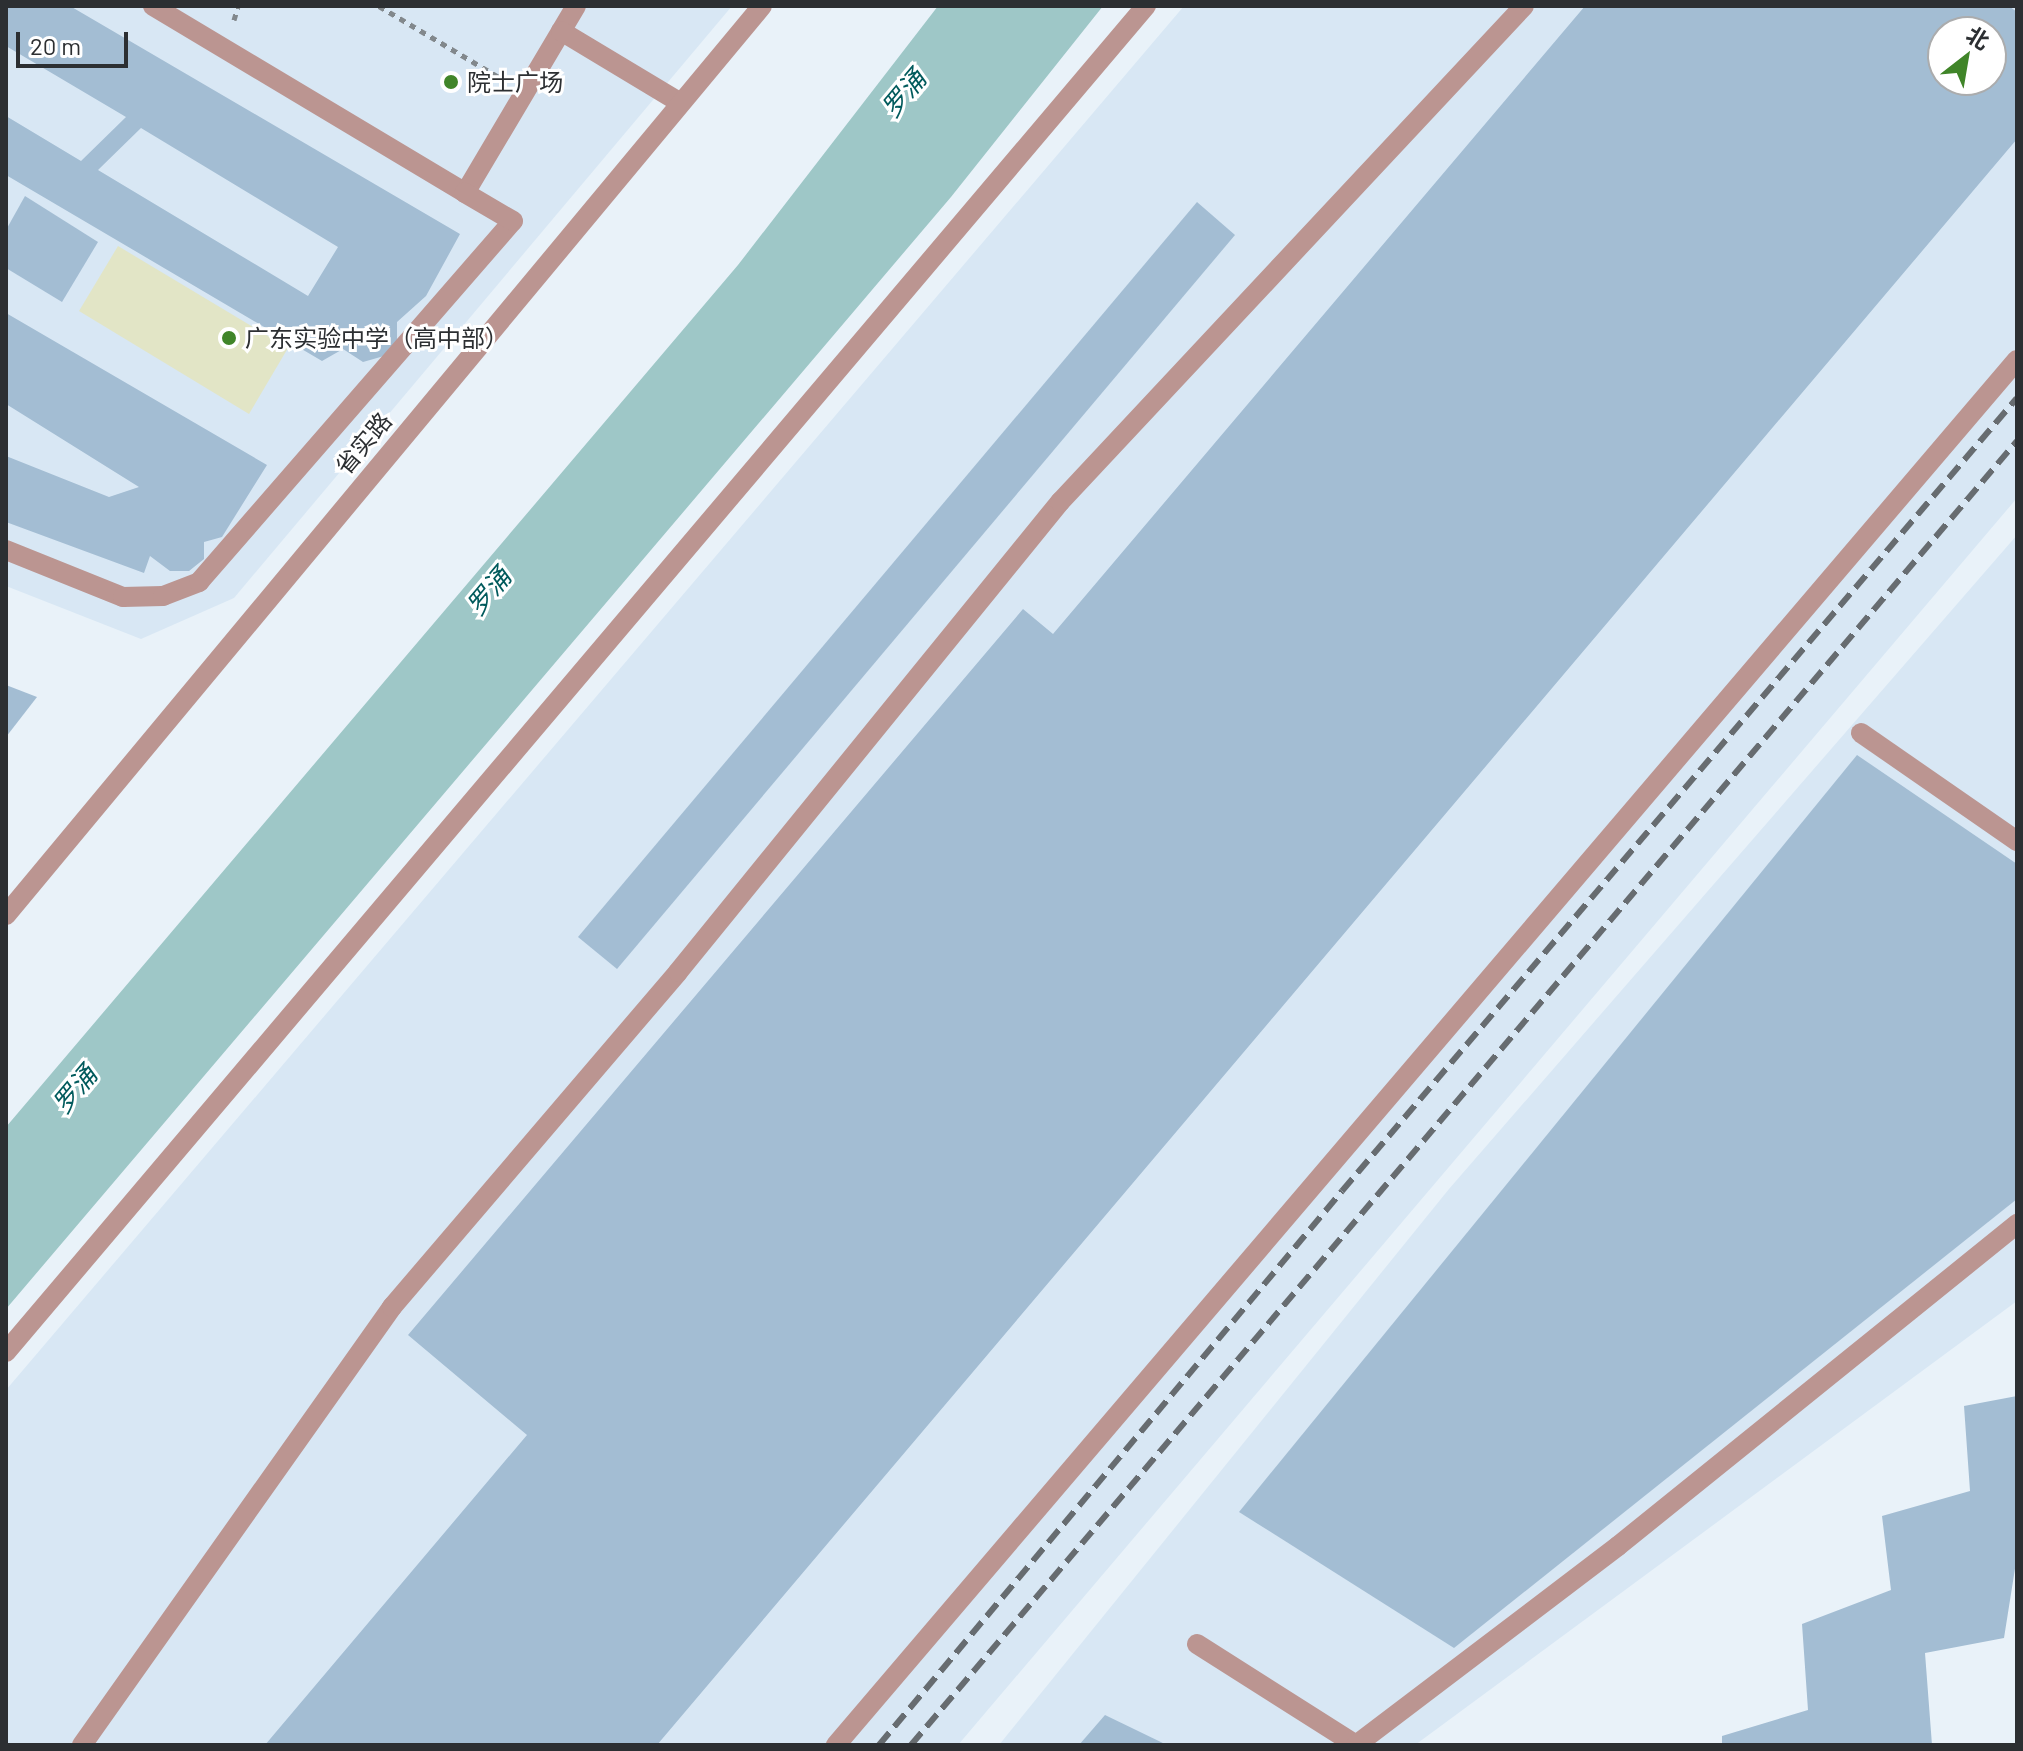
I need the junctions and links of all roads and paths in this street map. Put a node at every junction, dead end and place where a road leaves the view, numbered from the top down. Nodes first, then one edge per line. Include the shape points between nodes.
1 (153, 6) edge
2 (379, 6) edge
3 (576, 6) edge
4 (762, 6) edge
5 (1146, 6) edge
6 (1524, 6) edge
7 (561, 31) junction
8 (524, 92) junction
9 (679, 102) junction
10 (465, 193) junction
11 (2017, 360) edge
12 (6, 550) edge
13 (1861, 733) dead end
14 (2017, 841) edge
15 (6, 915) edge
16 (2017, 1224) edge
17 (6, 1352) edge
18 (1197, 1644) dead end
19 (82, 1745) edge
20 (836, 1745) edge

1 - 10 street
2 - 8 path
3 - 7 street
4 - 9 street, 省实路
5 - 17 street
6 - 19 street via 1060,502 678,972 392,1307
7 - 8 street
7 - 9 street
8 - 10 street
9 - 15 street, 省实路
10 - 12 street via 513,221 199,582 163,596 123,597
11 - 20 street
13 - 14 street
16 - 18 street via 1618,1546 1356,1745

